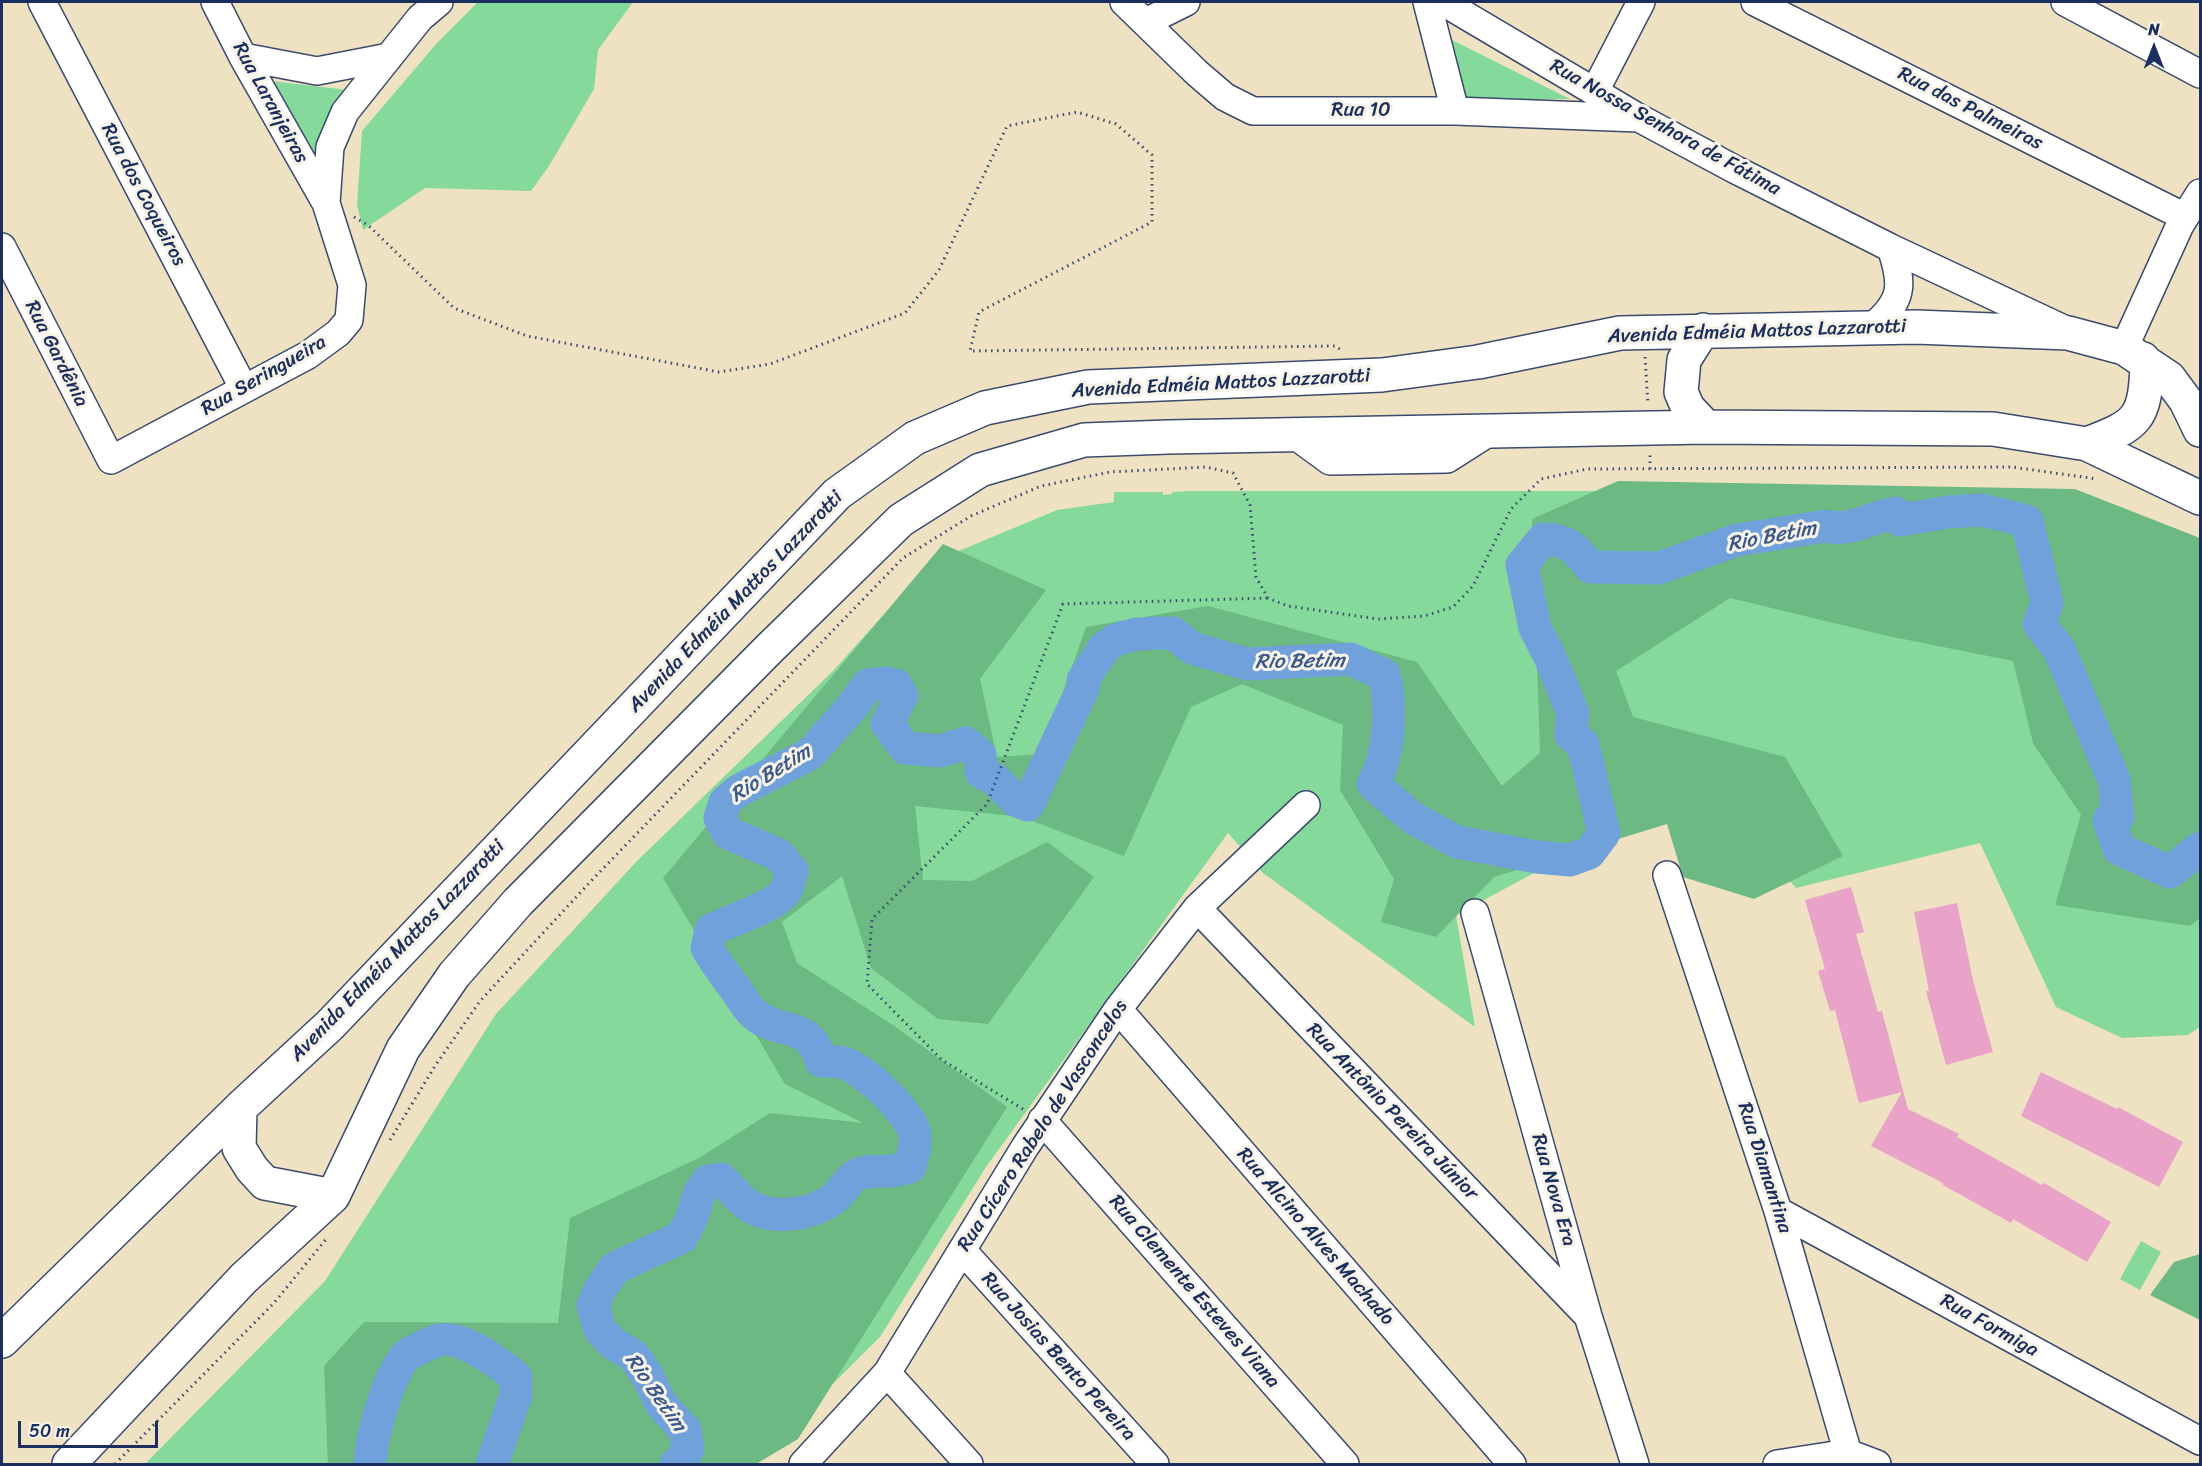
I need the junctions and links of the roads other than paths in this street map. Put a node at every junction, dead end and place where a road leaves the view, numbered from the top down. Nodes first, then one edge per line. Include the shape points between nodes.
1 (42, 2) edge
2 (215, 2) edge
3 (1124, 2) edge
4 (1186, 2) edge
5 (1427, 2) edge
6 (1443, 2) edge
7 (1641, 2) edge
8 (1755, 2) edge
9 (2065, 2) edge
10 (422, 7) edge
11 (1146, 22) junction
12 (243, 57) junction
13 (389, 57) junction
14 (2200, 74) edge
15 (1595, 91) junction
16 (1455, 111) junction
17 (1639, 118) junction
18 (2200, 193) edge
19 (326, 203) junction
20 (2185, 217) junction
21 (2, 247) edge
22 (1891, 248) junction
23 (1871, 328) junction
24 (1703, 330) junction
25 (2078, 335) junction
26 (2133, 353) junction
27 (244, 389) junction
28 (1706, 427) junction
29 (2200, 430) edge
30 (2087, 444) junction
31 (111, 460) joint
32 (2200, 498) edge
33 (1306, 805) dead end
34 (1667, 875) dead end
35 (1197, 908) junction
36 (1475, 913) dead end
37 (1118, 1009) junction
38 (240, 1108) junction
39 (1042, 1120) junction
40 (333, 1196) junction
41 (1779, 1211) junction
42 (962, 1250) junction
43 (1588, 1316) junction
44 (2, 1341) edge
45 (887, 1373) junction
46 (2200, 1441) edge
47 (1849, 1459) edge
48 (69, 1464) edge
49 (803, 1464) edge
50 (969, 1464) edge
51 (1155, 1464) edge
52 (1345, 1464) edge
53 (1512, 1464) edge
54 (1635, 1464) edge
55 (1777, 1464) edge
56 (1876, 1464) edge

1 - 27 street, Rua dos Coqueiros
2 - 12 street, Rua Laranjeiras
3 - 11 street, Rua 10
4 - 11 street
5 - 16 street
6 - 15 street, Rua Nossa Senhora de Fátima
7 - 15 street
8 - 20 street, Rua das Palmeiras
9 - 14 street
10 - 13 street, Rua Seringueira
11 - 16 street, Rua 10 via 1225,97 1253,111
12 - 13 street via 317,71
12 - 19 street, Rua Laranjeiras
13 - 19 street, Rua Seringueira via 345,112 330,147
15 - 17 street, Rua Nossa Senhora de Fátima
16 - 17 street, Rua 10
17 - 22 street, Rua Nossa Senhora de Fátima
18 - 20 street
19 - 27 street, Rua Seringueira via 352,285 349,320 308,355
20 - 26 street
21 - 31 street, Rua Gardênia
22 - 23 street via 1900,280 1898,297
22 - 25 street, Rua Nossa Senhora de Fátima
23 - 24 main road, Avenida Edméia Mattos Lazzarotti
23 - 25 main road, Avenida Edméia Mattos Lazzarotti
24 - 28 main road via 1684,360 1681,392 1688,408
24 - 38 main road, Avenida Edméia Mattos Lazzarotti via 1620,333 1478,362 1383,375 1088,387 985,408 915,438 837,494 330,1025
25 - 26 main road, Avenida Edméia Mattos Lazzarotti
26 - 29 main road, Avenida Edméia Mattos Lazzarotti via 2169,378
26 - 30 main road via 2147,365 2146,397 2138,414 2129,426
27 - 31 street, Rua Seringueira
28 - 30 main road via 1993,429
28 - 40 main road via 1084,440 980,470 901,520 518,902 454,975 403,1049
30 - 32 main road
33 - 35 street, Rua Cícero Rabelo de Vasconcelos
34 - 41 street, Rua Diamantina
35 - 37 street, Rua Cícero Rabelo de Vasconcelos
35 - 43 street, Rua Antônio Pereira Júnior
36 - 43 street, Rua Nova Era
37 - 39 street, Rua Cícero Rabelo de Vasconcelos
37 - 53 street, Rua Alcino Alves Machado
38 - 40 main road via 239,1148 265,1183
38 - 44 main road, Avenida Edméia Mattos Lazzarotti
39 - 42 street, Rua Cícero Rabelo de Vasconcelos
39 - 52 street, Rua Clemente Esteves Viana
40 - 48 main road via 243,1279
41 - 46 street, Rua Formiga
41 - 47 street, Rua Diamantina
42 - 45 street, Rua Cícero Rabelo de Vasconcelos
42 - 51 street, Rua Josias Bento Pereira
43 - 54 street, Rua Nova Era
45 - 49 street, Rua Cícero Rabelo de Vasconcelos
45 - 50 street
47 - 55 street
47 - 56 street

